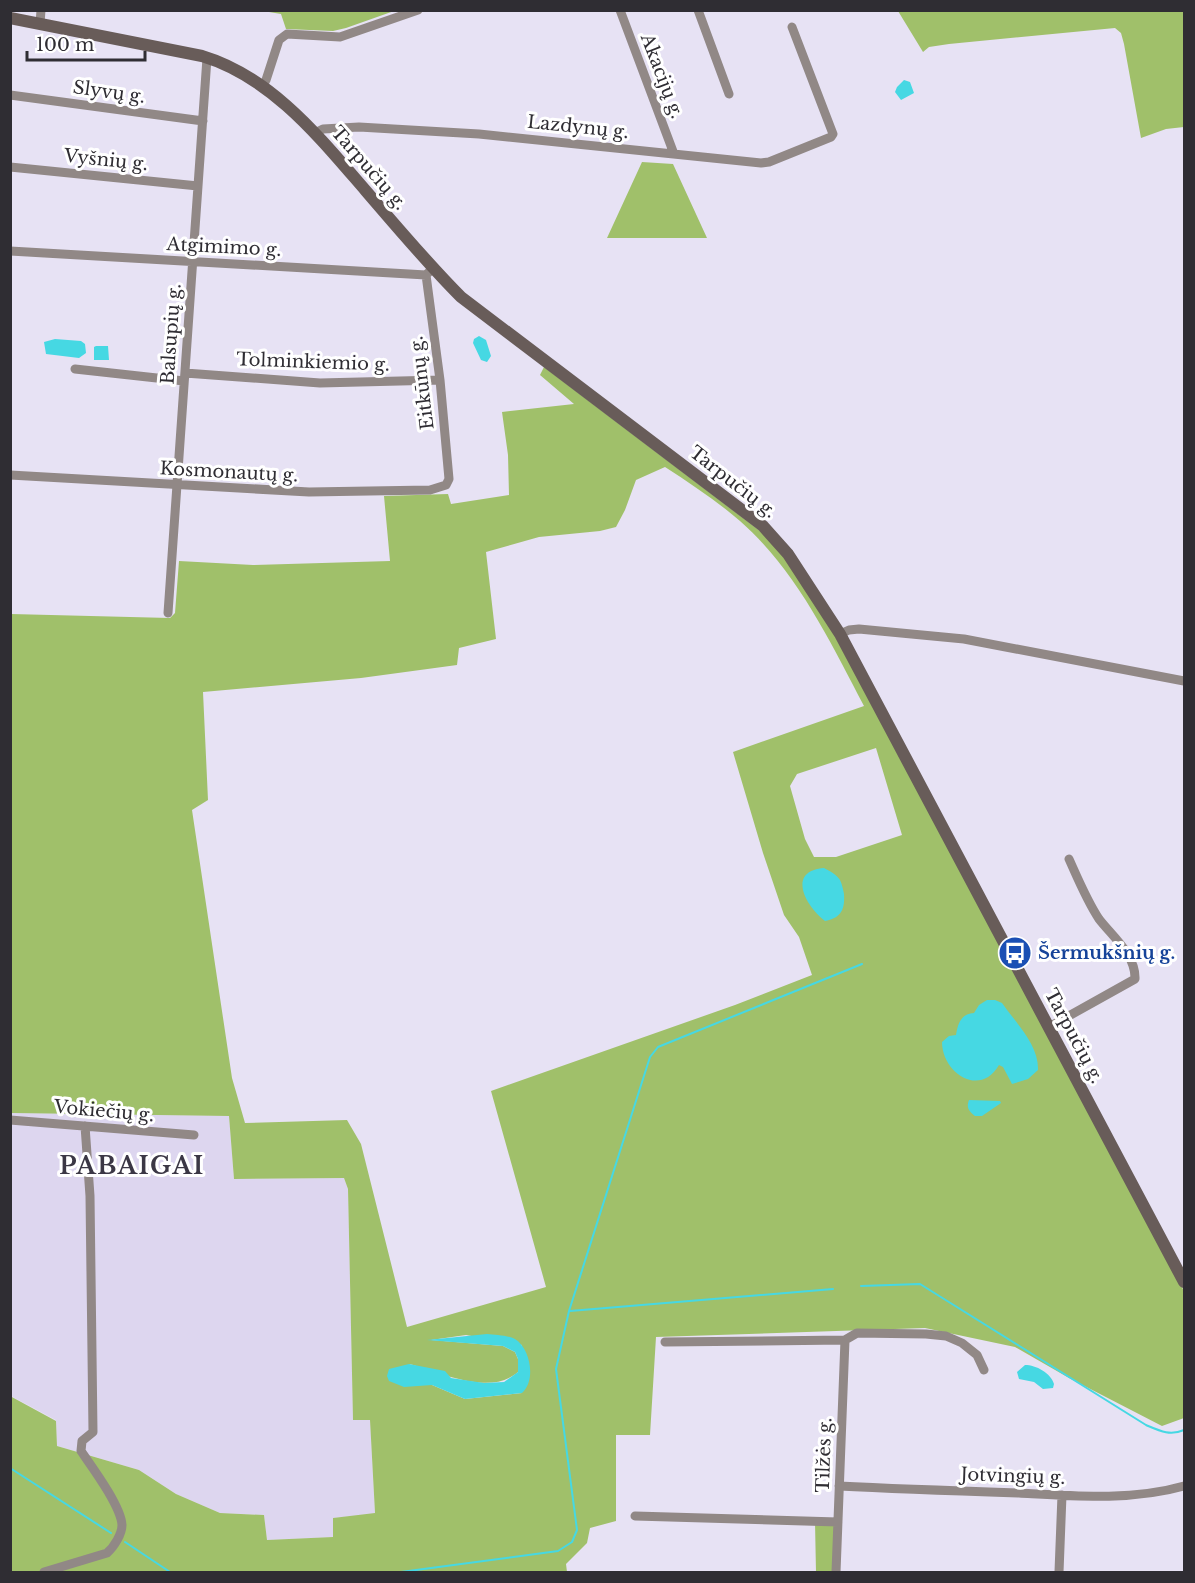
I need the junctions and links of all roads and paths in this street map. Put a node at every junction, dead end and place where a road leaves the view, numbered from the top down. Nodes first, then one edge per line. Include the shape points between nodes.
1 (41, 10) edge
2 (418, 10) edge
3 (620, 10) edge
4 (698, 10) edge
5 (10, 18) edge
6 (40, 24) junction
7 (792, 27) dead end
8 (207, 58) junction
9 (262, 87) junction
10 (729, 94) dead end
11 (10, 95) edge
12 (202, 121) junction
13 (315, 133) junction
14 (674, 154) junction
15 (10, 168) edge
16 (198, 186) junction
17 (10, 251) edge
18 (193, 262) junction
19 (429, 272) junction
20 (75, 369) dead end
21 (185, 377) junction
22 (440, 380) junction
23 (10, 475) edge
24 (177, 485) junction
25 (446, 486) joint
26 (168, 612) dead end
27 (840, 634) junction
28 (1185, 681) edge
29 (1069, 859) dead end
30 (1049, 1027) junction
31 (10, 1120) edge
32 (85, 1126) junction
33 (194, 1135) dead end
34 (1185, 1282) edge
35 (845, 1340) junction
36 (665, 1342) dead end
37 (984, 1370) dead end
38 (839, 1486) junction
39 (1185, 1486) edge
40 (1062, 1495) junction
41 (635, 1516) dead end
42 (838, 1522) junction
43 (44, 1572) edge
44 (836, 1572) edge
45 (1059, 1572) edge

1 - 6 street
2 - 9 street via 340,37 287,34 279,40
3 - 14 street, Akacijų g.
4 - 10 street
5 - 6 main road, Tarpučių g.
6 - 8 main road, Tarpučių g.
7 - 14 street, Lazdynų g. via 833,134 831,138 761,163
8 - 9 main road, Tarpučių g.
8 - 12 street, Balsupių g.
9 - 13 main road, Tarpučių g.
11 - 12 street, Slyvų g.
12 - 16 street, Balsupių g.
13 - 14 street, Lazdynų g. via 359,127 479,134
13 - 19 main road, Tarpučių g.
15 - 16 street, Vyšnių g.
16 - 18 street, Balsupių g.
17 - 18 street, Atgimimo g.
18 - 19 street, Atgimimo g.
18 - 21 street, Balsupių g.
19 - 22 street, Eitkūnų g.
19 - 27 main road, Tarpučių g. via 763,526 788,554
20 - 21 street, Tolminkiemio g.
21 - 22 street, Tolminkiemio g. via 320,383
21 - 24 street, Balsupių g.
22 - 25 street, Eitkūnų g. via 449,478
23 - 24 street, Kosmonautų g.
24 - 25 street, Kosmonautų g. via 309,492
24 - 26 street, Balsupių g.
27 - 28 street via 859,629 964,639
27 - 30 main road, Tarpučių g.
29 - 30 street via 1099,919 1136,970 1135,979
30 - 34 main road, Tarpučių g.
31 - 32 street, Vokiečių g.
32 - 33 street, Vokiečių g.
32 - 43 street via 90,1197 93,1432 82,1441 81,1451 120,1516 121,1532 107,1553
35 - 36 street
35 - 37 street via 857,1334 946,1336 976,1355
35 - 38 street, Tilžės g.
38 - 40 street, Jotvingių g.
38 - 42 street, Tilžės g.
39 - 40 street, Jotvingių g. via 1143,1494
40 - 45 street
41 - 42 street
42 - 44 street, Tilžės g.

